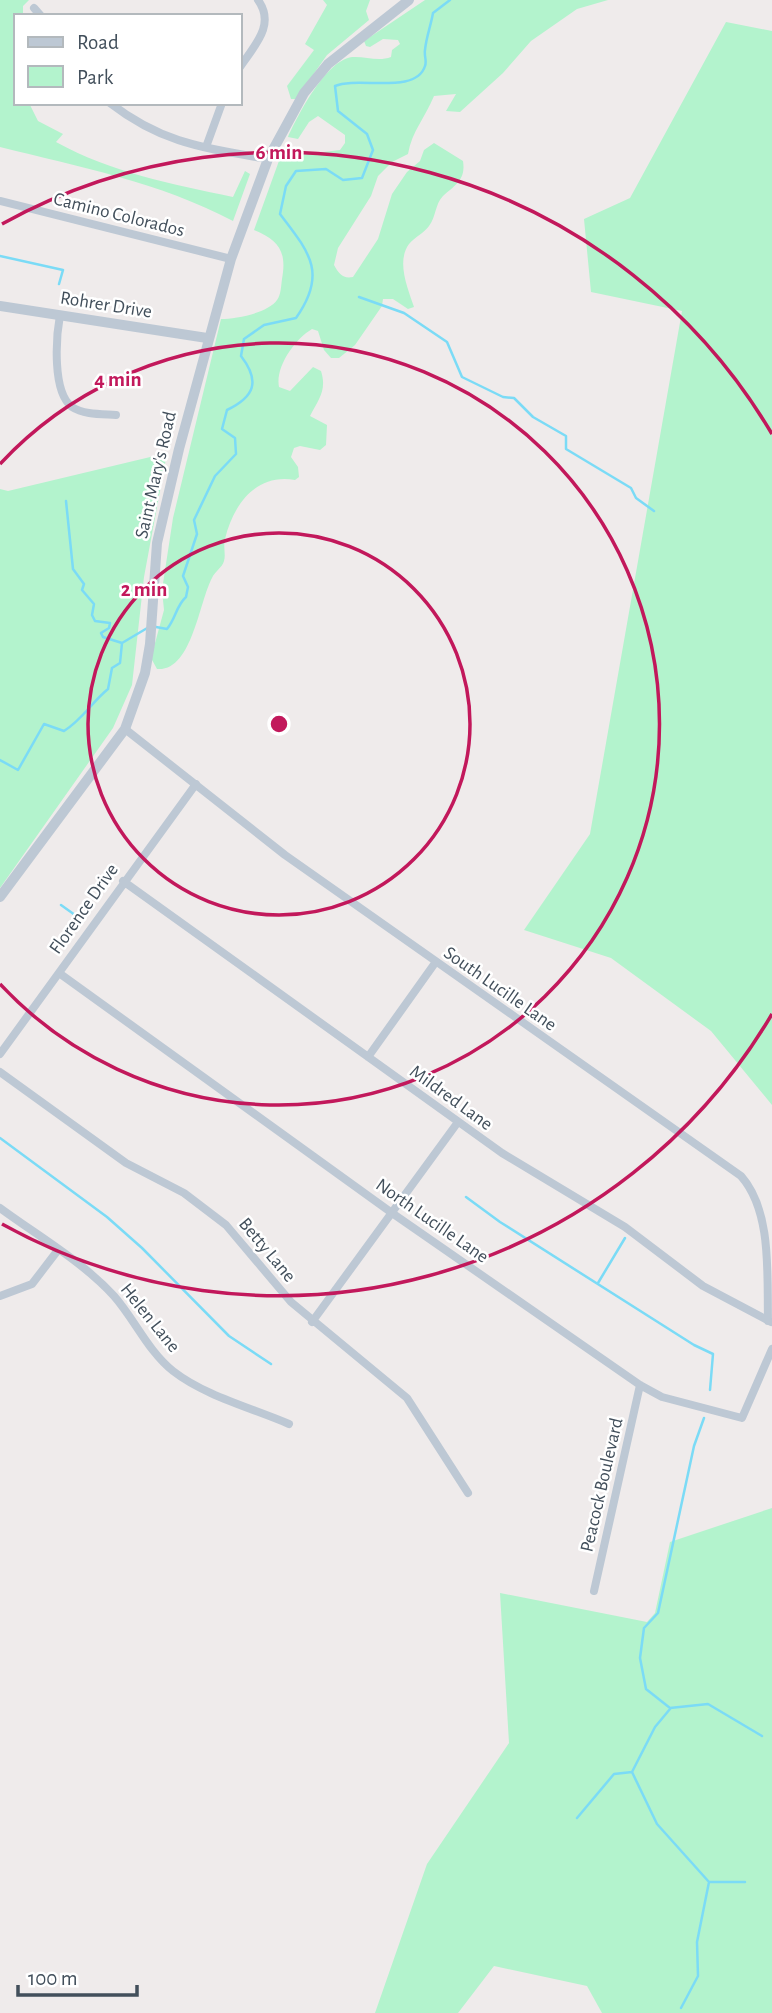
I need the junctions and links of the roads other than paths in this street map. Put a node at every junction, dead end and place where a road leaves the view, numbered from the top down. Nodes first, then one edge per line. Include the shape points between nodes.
1 (258, 0) edge
2 (409, 0) edge
3 (34, 8) dead end
4 (39, 14) edge
5 (242, 64) edge
6 (113, 105) edge
7 (221, 105) edge
8 (206, 147) junction
9 (268, 159) junction
10 (0, 201) edge
11 (231, 259) junction
12 (0, 306) edge
13 (60, 315) junction
14 (207, 338) junction
15 (116, 415) dead end
16 (125, 729) junction
17 (195, 784) junction
18 (123, 881) junction
19 (0, 897) edge
20 (436, 963) junction
21 (59, 973) junction
22 (0, 1054) edge
23 (368, 1057) junction
24 (0, 1072) edge
25 (458, 1122) junction
26 (0, 1208) edge
27 (392, 1213) junction
28 (58, 1250) junction
29 (0, 1296) edge
30 (770, 1321) edge
31 (312, 1322) junction
32 (772, 1349) edge
33 (640, 1385) junction
34 (289, 1424) dead end
35 (468, 1493) dead end
36 (594, 1591) dead end

1 - 5 street via 264,29
2 - 9 street, Saint Mary's Road via 328,64 304,93
3 - 4 street
6 - 8 street via 174,141
7 - 8 street
8 - 9 street
9 - 11 street, Saint Mary's Road
10 - 11 street, Camino Colorados
11 - 14 street, Saint Mary's Road
12 - 13 street, Rohrer Drive
13 - 14 street, Rohrer Drive
13 - 15 street via 55,345 65,398 83,412
14 - 16 street, Saint Mary's Road via 160,528 150,644 139,695
16 - 17 street, South Lucille Lane
16 - 19 street, Saint Mary's Road
17 - 18 street, Florence Drive
17 - 20 street, South Lucille Lane
18 - 21 street, Florence Drive
18 - 23 street, Mildred Lane
20 - 23 street
20 - 30 street, South Lucille Lane via 749,1184 760,1202 765,1225
21 - 22 street, Florence Drive
21 - 27 street, North Lucille Lane
23 - 25 street, Mildred Lane
24 - 31 street, Betty Lane via 127,1163 206,1208
25 - 27 street
25 - 30 street, Mildred Lane via 525,1169 636,1234 703,1286
26 - 28 street, Helen Lane
27 - 31 street
27 - 33 street, North Lucille Lane
28 - 29 street via 36,1280
28 - 34 street, Helen Lane via 111,1294 175,1372
31 - 35 street, Betty Lane via 407,1398
32 - 33 street, North Lucille Lane via 742,1418 662,1397
33 - 36 street, Peacock Boulevard

